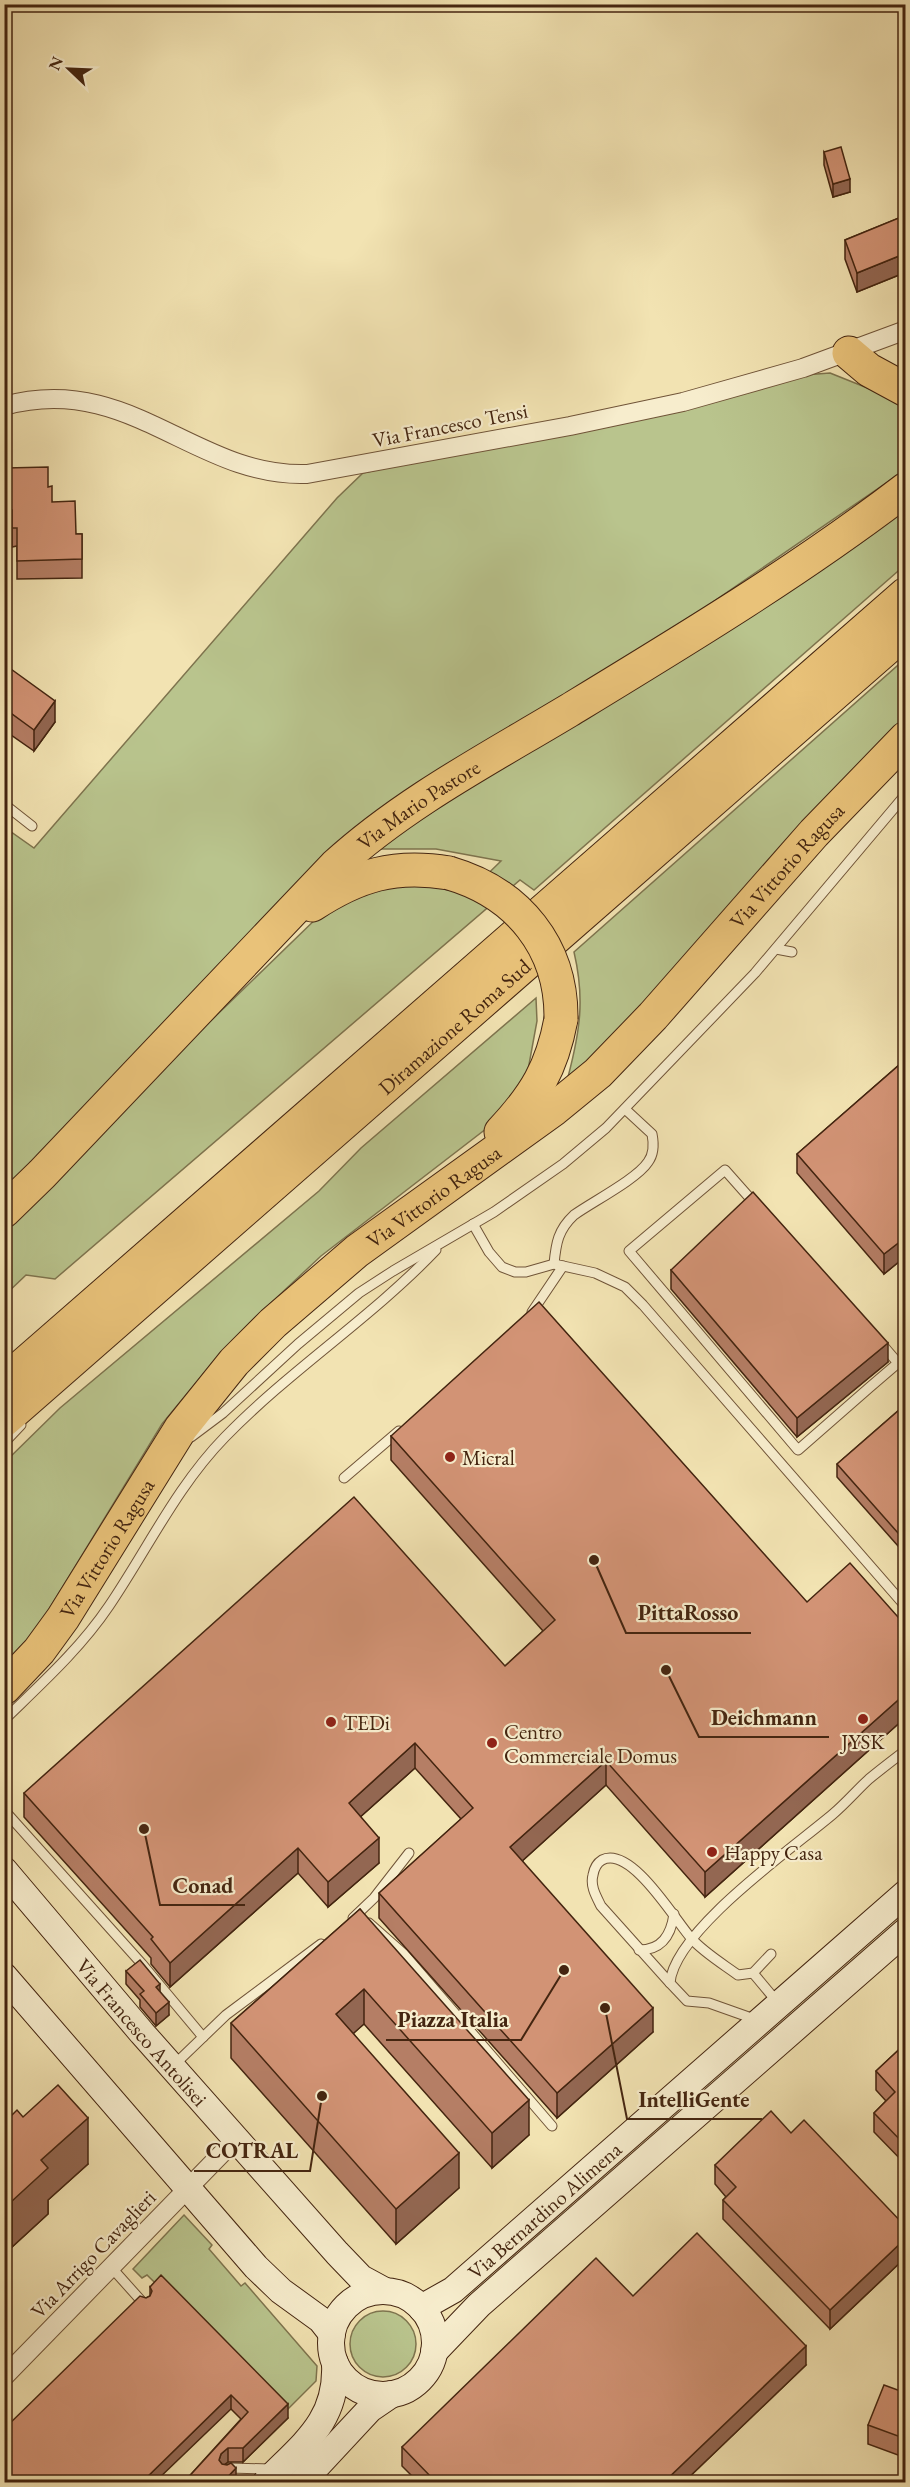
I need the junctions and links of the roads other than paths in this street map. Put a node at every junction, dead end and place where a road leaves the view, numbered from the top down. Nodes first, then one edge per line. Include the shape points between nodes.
1 (906, 330) edge
2 (849, 353) junction
3 (906, 390) edge
4 (4, 406) edge
5 (906, 489) edge
6 (906, 594) edge
7 (906, 631) edge
8 (903, 743) edge
9 (906, 794) edge
10 (4, 804) edge
11 (32, 826) dead end
12 (256, 949) junction
13 (776, 949) junction
14 (792, 952) dead end
15 (625, 1109) junction
16 (445, 1188) junction
17 (4, 1211) edge
18 (764, 1214) edge
19 (473, 1224) junction
20 (443, 1243) junction
21 (558, 1265) junction
22 (132, 1271) junction
23 (529, 1316) edge
24 (105, 1332) junction
25 (875, 1337) edge
26 (902, 1362) edge
27 (4, 1367) edge
28 (4, 1382) edge
29 (51, 1392) dead end
30 (16, 1419) edge
31 (406, 1425) edge
32 (4, 1443) edge
33 (166, 1453) junction
34 (344, 1478) dead end
35 (906, 1607) edge
36 (4, 1688) edge
37 (4, 1720) edge
38 (906, 1750) edge
39 (4, 1810) edge
40 (409, 1853) dead end
41 (4, 1870) edge
42 (906, 1893) edge
43 (674, 1914) junction
44 (357, 1915) junction
45 (348, 1922) edge
46 (906, 1931) edge
47 (331, 1936) edge
48 (692, 1939) junction
49 (639, 1950) junction
50 (771, 1954) dead end
51 (753, 1973) junction
52 (4, 1976) edge
53 (670, 1983) junction
54 (779, 2004) junction
55 (759, 2021) junction
56 (203, 2037) junction
57 (173, 2066) junction
58 (552, 2126) dead end
59 (236, 2139) junction
60 (188, 2189) junction
61 (111, 2267) junction
62 (385, 2291) junction
63 (145, 2305) edge
64 (421, 2308) junction
65 (332, 2334) junction
66 (434, 2352) junction
67 (335, 2363) junction
68 (4, 2377) edge
69 (392, 2394) junction
70 (226, 2472) edge
71 (273, 2475) edge
72 (302, 2482) edge

1 - 2 street, Via Francesco Tensi
2 - 3 highway via 869,370
2 - 4 street, Via Francesco Tensi via 738,388 640,412 307,474 239,463 148,421 98,404 46,398
5 - 12 highway, Via Mario Pastore via 710,623 390,820 335,866
6 - 22 highway, Diramazione Roma Sud
7 - 24 highway, Diramazione Roma Sud
8 - 16 highway, Via Vittorio Ragusa via 814,833 615,1057 555,1109
9 - 13 lane
10 - 11 lane
12 - 16 highway, bridge via 313,904 363,878 407,869 449,873 475,882 512,905 526,919 554,969 561,1000 561,1019 551,1061 518,1114
12 - 17 highway, Via Mario Pastore
13 - 14 lane
13 - 15 lane
15 - 19 lane via 563,1164
15 - 21 lane via 652,1134 649,1161 565,1223 556,1242
16 - 33 highway, Via Vittorio Ragusa via 357,1251 273,1323 212,1388
18 - 26 lane via 725,1170 628,1251 798,1449
19 - 20 lane
19 - 21 lane via 502,1267 526,1272
20 - 33 lane via 358,1293 223,1413
20 - 37 lane via 225,1437 189,1481 86,1637
21 - 23 lane
21 - 35 lane via 605,1276 634,1295
22 - 27 lane
22 - 28 highway, Diramazione Roma Sud
24 - 29 lane
24 - 30 highway, Diramazione Roma Sud
25 - 26 lane
30 - 32 lane
31 - 34 lane
33 - 36 highway, Via Vittorio Ragusa via 63,1618
38 - 48 lane via 762,1872
39 - 56 lane
40 - 44 lane
41 - 57 street, Via Francesco Antolisei
42 - 54 street, Via Bernardino Alimena
43 - 48 lane
43 - 49 lane via 663,1942 657,1948
43 - 49 lane via 645,1880 619,1858 606,1858 597,1864 592,1875 594,1894
44 - 45 lane
44 - 58 lane via 404,1953
46 - 66 street, Via Bernardino Alimena via 478,2305
47 - 56 lane via 245,1999
48 - 51 lane via 738,1975
48 - 53 lane via 673,1967
49 - 53 lane
50 - 51 lane
51 - 54 lane
52 - 60 street
53 - 55 lane via 687,2001 709,2003
54 - 55 street, Via Bernardino Alimena
55 - 64 street, Via Bernardino Alimena via 453,2290
56 - 57 lane
57 - 59 street, Via Francesco Antolisei
59 - 60 street, Via Arrigo Cavaglieri
59 - 62 street, Via Francesco Antolisei via 355,2273
60 - 61 street, Via Arrigo Cavaglieri
60 - 65 street via 264,2275 321,2320
61 - 63 lane
61 - 68 street, Via Arrigo Cavaglieri
62 - 64 street via 400,2294
62 - 65 street via 363,2295 351,2303 340,2314
64 - 66 street via 432,2325
65 - 67 street
66 - 69 street via 416,2384
67 - 69 street via 359,2389 376,2395
67 - 71 street via 335,2389 326,2415
69 - 72 street via 370,2409
70 - 71 lane via 230,2468

